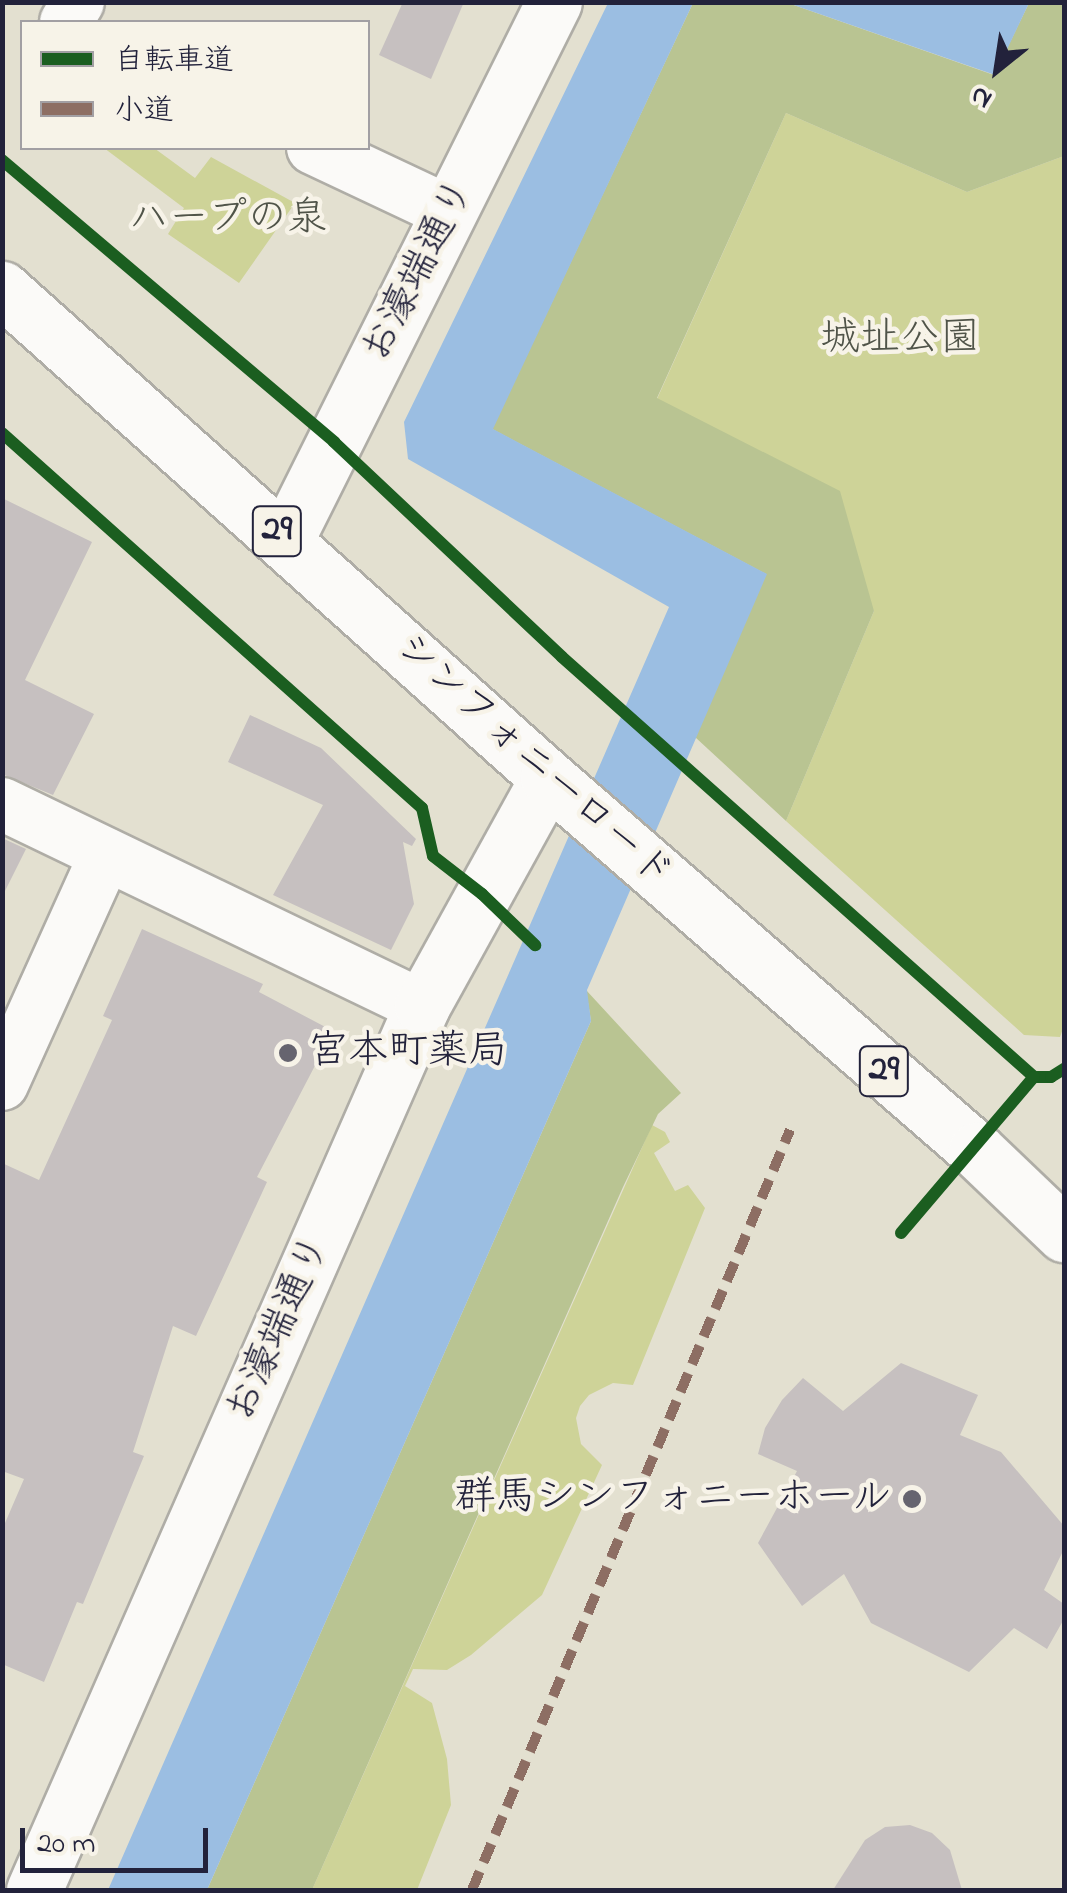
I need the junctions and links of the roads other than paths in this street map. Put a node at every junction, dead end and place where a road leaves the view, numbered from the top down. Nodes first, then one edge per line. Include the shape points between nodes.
1 (554, 2) edge
2 (317, 150) edge
3 (449, 212) junction
4 (2, 289) edge
5 (286, 539) junction
6 (548, 778) junction
7 (2, 804) edge
8 (106, 854) junction
9 (422, 1006) junction
10 (2, 1084) edge
11 (1064, 1234) edge
12 (2, 1879) edge
13 (31, 1890) edge

1 - 3 street, お濠端通り
2 - 3 street
3 - 5 street, お濠端通り
4 - 5 street, シンフォニーロード / 29
5 - 6 street, シンフォニーロード / 29
6 - 9 street, お濠端通り
6 - 11 street, シンフォニーロード / 29
7 - 8 street
8 - 9 street
8 - 10 street
9 - 13 street, お濠端通り
12 - 13 street

